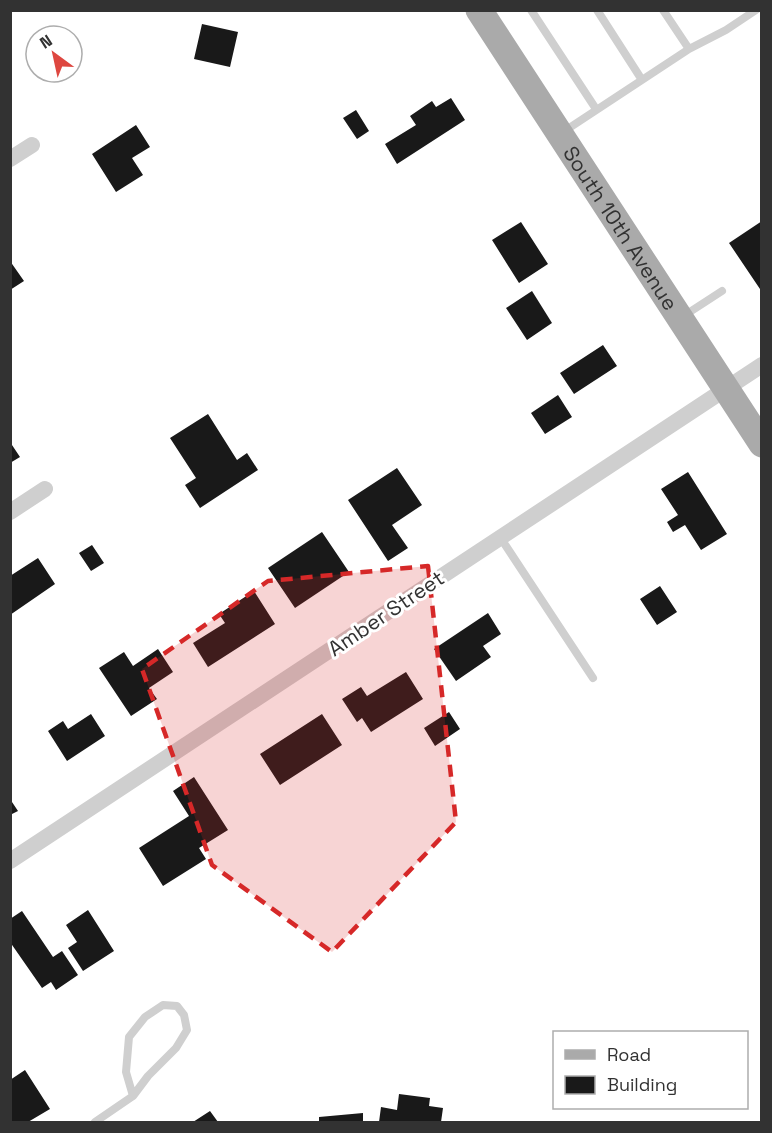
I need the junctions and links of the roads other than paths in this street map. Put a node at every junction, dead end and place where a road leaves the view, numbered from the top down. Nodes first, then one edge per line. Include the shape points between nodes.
1 (479, 10) edge
2 (531, 10) edge
3 (597, 10) edge
4 (663, 10) edge
5 (756, 10) edge
6 (688, 49) junction
7 (642, 80) junction
8 (596, 110) junction
9 (560, 134) junction
10 (32, 145) dead end
11 (10, 159) edge
12 (722, 291) dead end
13 (680, 319) junction
14 (762, 365) edge
15 (725, 389) junction
16 (762, 444) edge
17 (45, 489) dead end
18 (10, 512) edge
19 (500, 537) junction
20 (593, 678) dead end
21 (10, 861) edge
22 (133, 1096) junction
23 (95, 1122) edge

1 - 9 main road, South 10th Avenue
2 - 8 lane
3 - 7 lane
4 - 6 lane
5 - 6 lane
6 - 7 lane
7 - 8 lane
8 - 9 lane
9 - 13 main road, South 10th Avenue
10 - 11 street
12 - 13 lane
13 - 15 main road, South 10th Avenue
14 - 15 street, Amber Street
15 - 16 main road, South 10th Avenue
15 - 19 street, Amber Street
17 - 18 street
19 - 20 lane
19 - 21 street, Amber Street
22 - 22 lane via 126,1072 129,1037 145,1017 163,1005 177,1006 187,1030
22 - 23 lane

